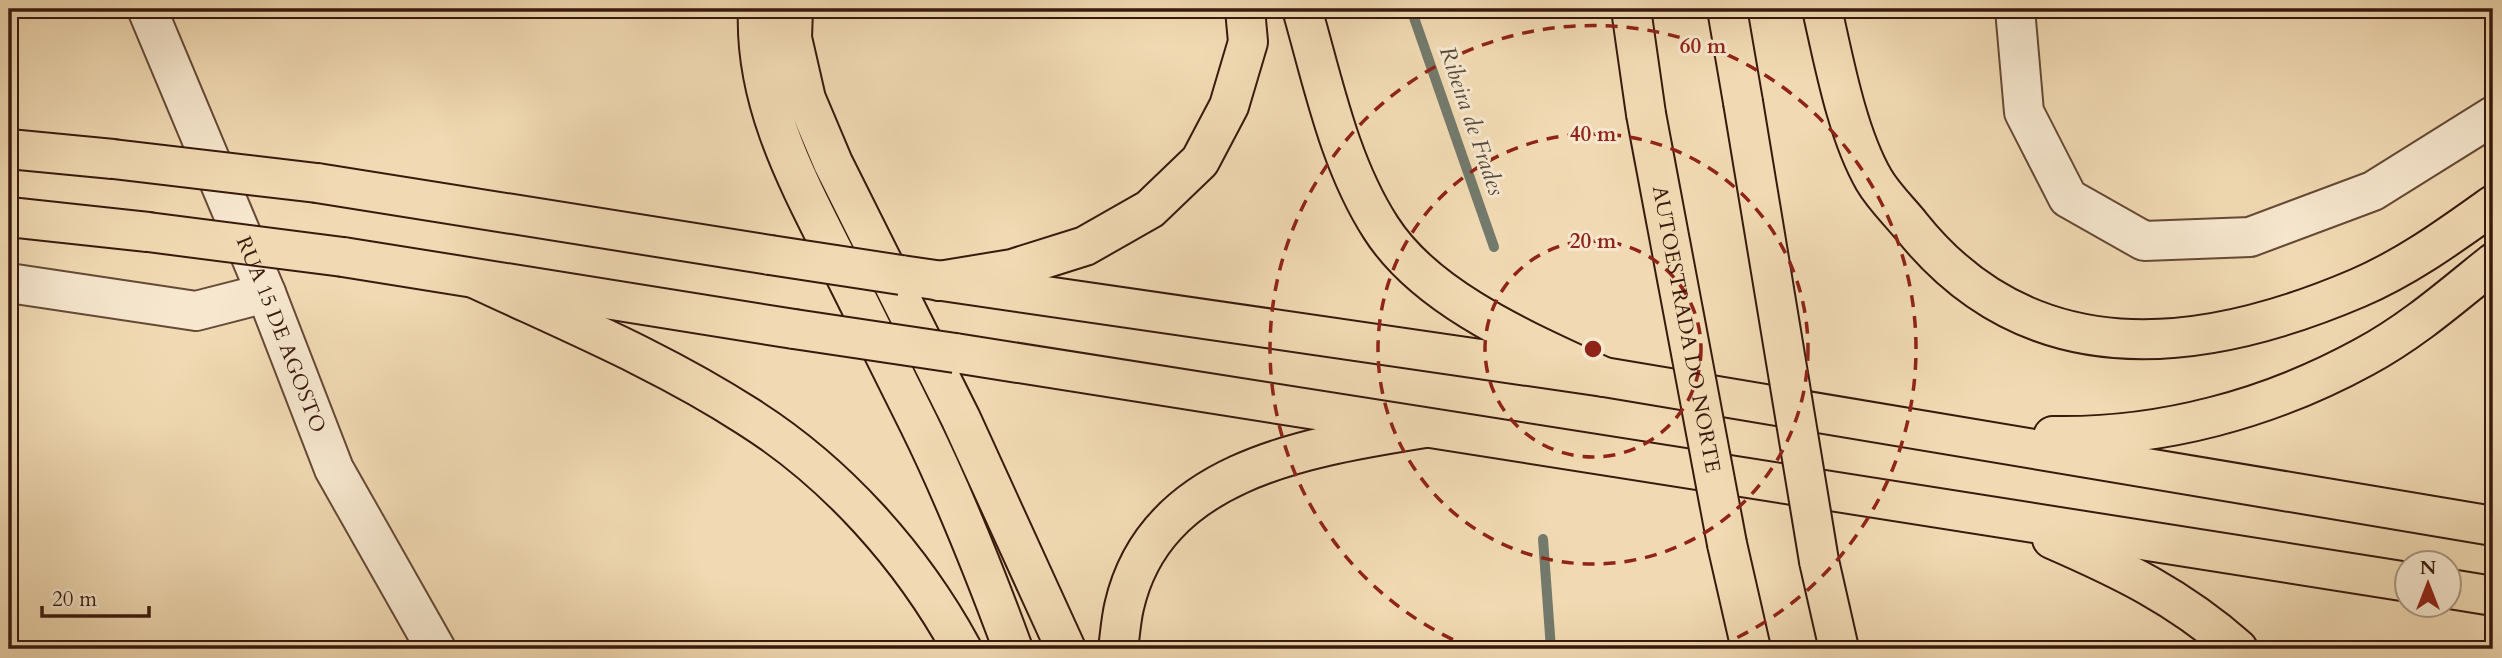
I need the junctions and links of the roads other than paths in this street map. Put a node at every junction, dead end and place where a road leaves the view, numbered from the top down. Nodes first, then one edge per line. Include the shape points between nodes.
1 (146, 9) edge
2 (758, 9) edge
3 (793, 9) edge
4 (1245, 9) edge
5 (1302, 9) edge
6 (1632, 9) edge
7 (1727, 9) edge
8 (1822, 9) edge
9 (2015, 9) edge
10 (2493, 117) edge
11 (9, 149) edge
12 (2493, 205) edge
13 (9, 217) edge
14 (2493, 263) edge
15 (476, 279) junction
16 (939, 281) junction
17 (9, 283) edge
18 (266, 293) junction
19 (1604, 377) junction
20 (1425, 428) junction
21 (1956, 435) junction
22 (2002, 517) junction
23 (2493, 526) edge
24 (2394, 580) edge
25 (2464, 591) edge
26 (2493, 596) edge
27 (436, 649) edge
28 (962, 649) edge
29 (1013, 649) edge
30 (1066, 649) edge
31 (1118, 649) edge
32 (1751, 649) edge
33 (1839, 649) edge
34 (2238, 649) edge

1 - 18 street, RUA 15 DE AGOSTO
2 - 29 highway via 757,40 768,105 793,173 920,426 984,569
3 - 30 highway via 792,38 806,99
4 - 16 highway via 1248,42 1229,106 1200,161 1150,209 1085,246 1012,269
5 - 19 highway via 1354,177 1381,229 1457,301 1501,328
6 - 32 highway, AUTOESTRADA DO NORTE, bridge via 1646,114
7 - 33 highway, bridge via 1819,561
8 - 12 highway via 1844,103 1874,180 1930,250 1981,295 2043,325 2111,339 2198,337 2262,323 2360,287 2438,244
9 - 10 street via 2024,112 2068,198 2144,241 2250,237 2373,191
11 - 16 highway, bridge via 317,183
13 - 15 highway, bridge via 343,257
14 - 21 highway via 2429,315 2365,357 2297,389 2225,415 2141,431 2064,437
15 - 20 highway, bridge
15 - 28 highway via 677,374 749,417 820,471 884,536
16 - 19 highway
17 - 18 street via 196,311
18 - 27 street, RUA 15 DE AGOSTO via 334,469
19 - 21 highway
20 - 22 highway
20 - 31 highway via 1321,445 1260,465 1221,481 1183,508 1158,536 1135,574
21 - 23 highway
22 - 24 highway
22 - 34 highway via 2133,575 2202,617
25 - 26 highway

